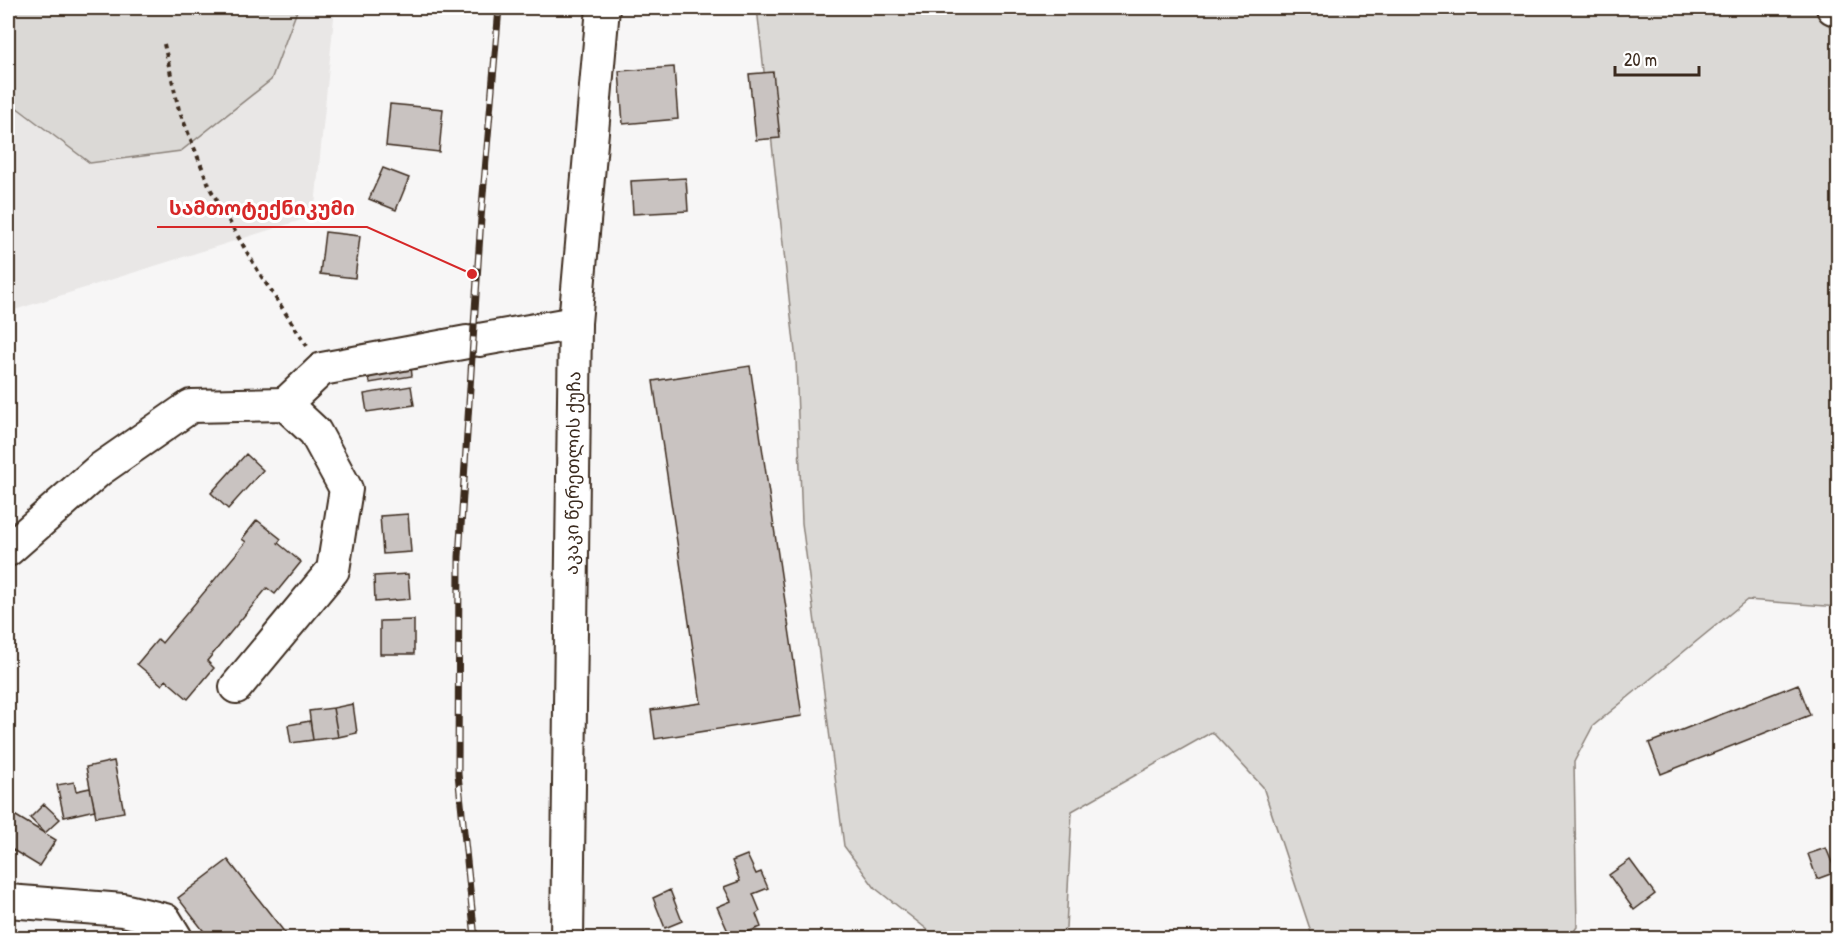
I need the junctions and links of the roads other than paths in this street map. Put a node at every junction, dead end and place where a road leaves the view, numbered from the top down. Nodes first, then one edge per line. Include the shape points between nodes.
1 (603, 8) edge
2 (1833, 8) edge
3 (1839, 10) edge
4 (575, 322) junction
5 (285, 404) junction
6 (8, 550) edge
7 (236, 687) dead end
8 (8, 901) edge
9 (176, 939) edge
10 (567, 939) edge

1 - 4 street, აკაკი წერეთლის ქუჩა
2 - 3 street
4 - 5 street via 322,369
4 - 10 street, აკაკი წერეთლის ქუჩა
5 - 6 street via 191,406 99,470
5 - 7 street via 315,432 346,489 333,570
8 - 9 street via 123,910 165,920

